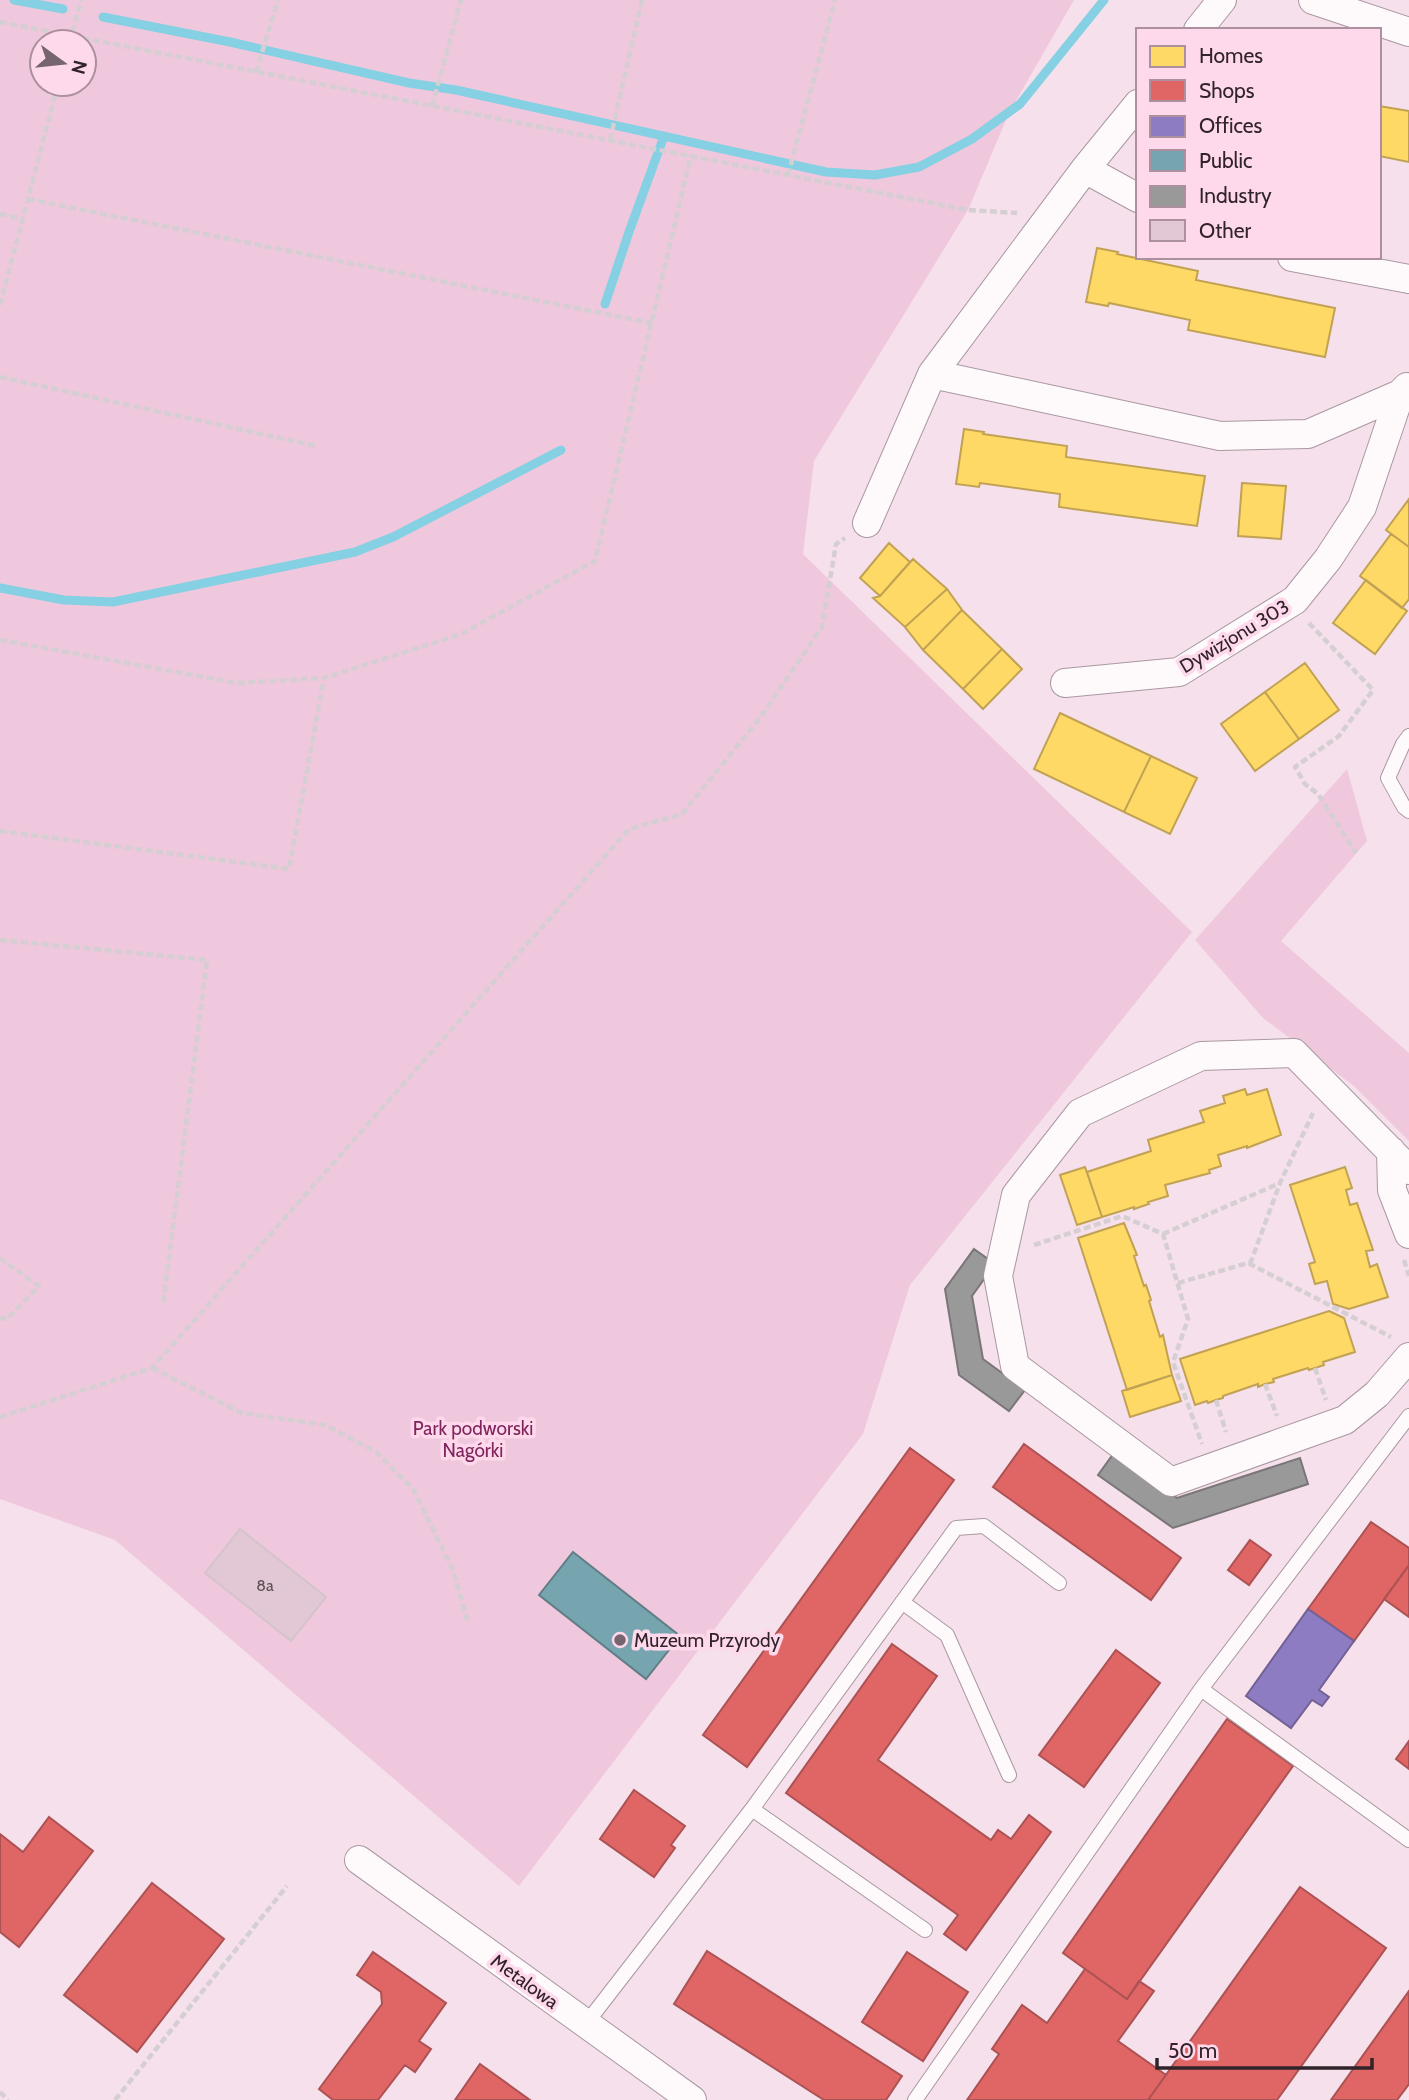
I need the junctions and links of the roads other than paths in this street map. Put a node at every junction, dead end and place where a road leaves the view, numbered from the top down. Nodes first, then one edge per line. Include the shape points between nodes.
1 (1222, 0) edge
2 (1313, 0) edge
3 (1200, 28) edge
4 (1409, 32) edge
5 (1136, 106) edge
6 (1085, 169) junction
7 (1136, 197) edge
8 (1303, 259) edge
9 (1409, 279) edge
10 (932, 374) junction
11 (1404, 389) edge
12 (867, 523) road end
13 (1066, 682) dead end
14 (1409, 736) edge
15 (1409, 811) edge
16 (1400, 1161) edge
17 (1405, 1241) edge
18 (1404, 1349) edge
19 (1409, 1416) edge
20 (1059, 1583) dead end
21 (902, 1602) junction
22 (1201, 1689) junction
23 (1009, 1775) dead end
24 (752, 1809) junction
25 (1409, 1840) edge
26 (359, 1860) dead end
27 (925, 1930) dead end
28 (585, 2025) junction
29 (692, 2100) edge
30 (915, 2100) edge

1 - 3 street
2 - 4 street
5 - 6 street
6 - 7 street
6 - 10 street
8 - 9 street
10 - 11 street, Dywizjonu 303 via 1220,436 1308,434
10 - 12 street
11 - 13 street, Dywizjonu 303 via 1362,507 1295,600 1179,672
14 - 15 lane via 1388,778
16 - 17 street via 1392,1190
16 - 18 street via 1294,1053 1201,1056 1080,1113 1016,1195 998,1276 1015,1366 1171,1482 1345,1420 1377,1394
19 - 22 lane
20 - 21 lane via 984,1526 956,1528
21 - 23 lane via 947,1635
21 - 24 lane
22 - 25 lane
22 - 30 lane
24 - 27 lane
24 - 28 lane
26 - 28 street, Metalowa
28 - 29 street, Metalowa

